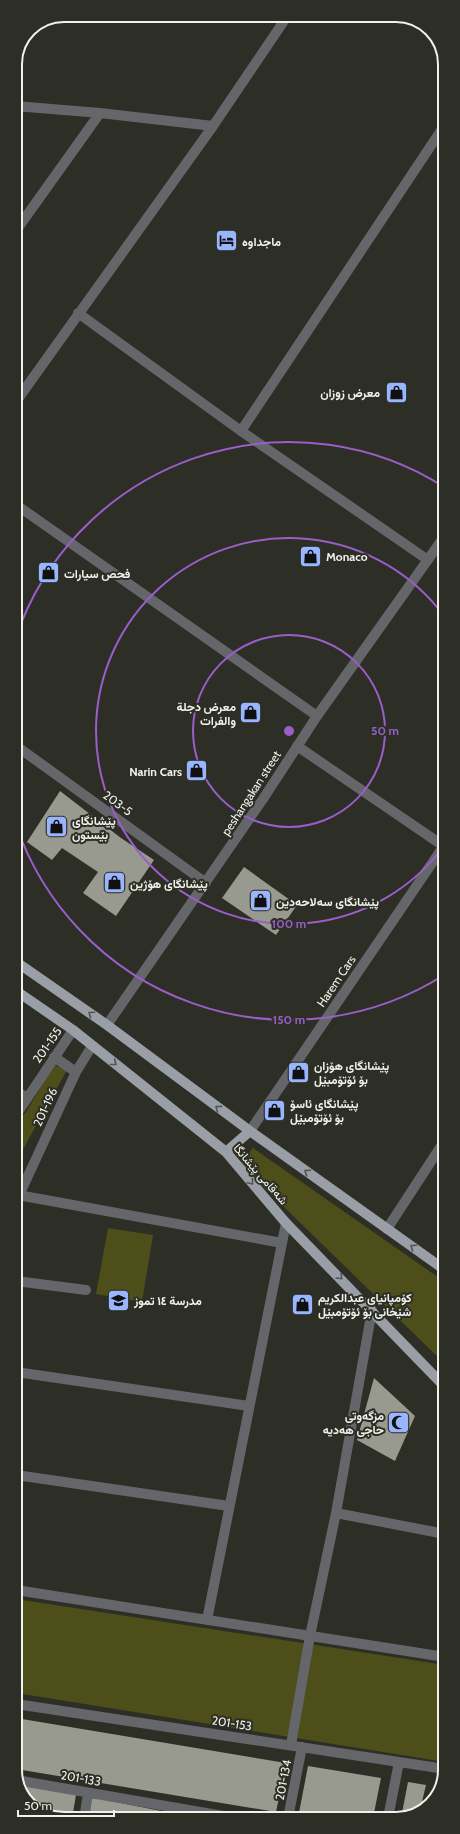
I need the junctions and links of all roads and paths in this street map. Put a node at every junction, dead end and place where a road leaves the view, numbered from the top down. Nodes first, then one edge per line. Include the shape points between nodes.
1 (283, 22) edge
2 (22, 107) edge
3 (100, 113) junction
4 (213, 126) junction
5 (438, 135) edge
6 (22, 222) edge
7 (78, 313) junction
8 (22, 393) edge
9 (241, 431) junction
10 (22, 509) edge
11 (438, 546) edge
12 (428, 560) junction
13 (317, 716) junction
14 (297, 746) junction
15 (22, 750) edge
16 (438, 842) edge
17 (438, 855) edge
18 (206, 883) junction
19 (22, 965) edge
20 (22, 994) edge
21 (107, 1025) junction
22 (73, 1030) junction
23 (92, 1046) junction
24 (54, 1057) junction
25 (76, 1072) junction
26 (22, 1095) edge
27 (27, 1098) junction
28 (22, 1105) edge
29 (250, 1131) junction
30 (438, 1151) edge
31 (226, 1152) junction
32 (22, 1188) edge
33 (22, 1200) edge
34 (286, 1223) junction
35 (387, 1229) junction
36 (282, 1243) junction
37 (438, 1265) edge
38 (22, 1282) edge
39 (86, 1290) dead end
40 (372, 1310) junction
41 (22, 1373) edge
42 (438, 1380) edge
43 (249, 1406) junction
44 (22, 1476) edge
45 (229, 1506) junction
46 (336, 1513) junction
47 (438, 1533) edge
48 (22, 1591) edge
49 (207, 1620) junction
50 (310, 1636) junction
51 (438, 1656) edge
52 (22, 1705) edge
53 (290, 1745) junction
54 (302, 1747) junction
55 (399, 1762) junction
56 (438, 1768) edge
57 (23, 1781) edge
58 (88, 1793) junction
59 (85, 1812) edge
60 (177, 1812) edge
61 (289, 1812) edge
62 (389, 1812) edge

1 - 4 street
2 - 3 street
3 - 4 street
3 - 6 street
4 - 7 street
5 - 9 street
7 - 8 street
7 - 9 street
9 - 12 street
10 - 13 street
11 - 12 street, peshangakan street
12 - 13 street, peshangakan street
13 - 14 street, peshangakan street
14 - 16 street, Harem Cars
14 - 18 street, peshangakan street via 264,800
15 - 18 street, 203-5
17 - 29 street, Harem Cars
18 - 21 street, peshangakan street
21 -> 19 main road, شەقامی پێشانگا
20 - 22 main road, شەقامی پێشانگا
29 -> 21 main road, شەقامی پێشانگا
22 - 23 main road, شەقامی پێشانگا
22 - 24 street, 201-155
23 - 25 street, 201-196
23 -> 31 main road, شەقامی پێشانگا
24 - 25 street
24 - 27 street, 201-155
25 - 32 street, 201-196
26 - 27 street
27 - 28 street, 201-155
29 - 31 main road
35 -> 29 main road, شەقامی پێشانگا
30 - 35 street
31 -> 34 main road, شەقامی پێشانگا
33 - 36 street
34 - 36 street
34 -> 40 main road, شەقامی پێشانگا
37 -> 35 main road, شەقامی پێشانگا
36 - 43 street
38 - 39 street
40 - 42 main road, شەقامی پێشانگا
40 - 46 street
41 - 43 street
43 - 45 street
44 - 45 street
45 - 49 street
46 - 47 street
46 - 50 street
48 - 49 street
49 - 50 street
50 - 51 street
50 - 53 street
52 - 53 street, 201-153
53 - 54 street, 201-153
54 - 55 street, 201-153
54 - 61 street, 201-134
55 - 56 street, 201-153
55 - 62 street
57 - 58 street, 201-133
58 - 59 street
58 - 60 street, 201-133

